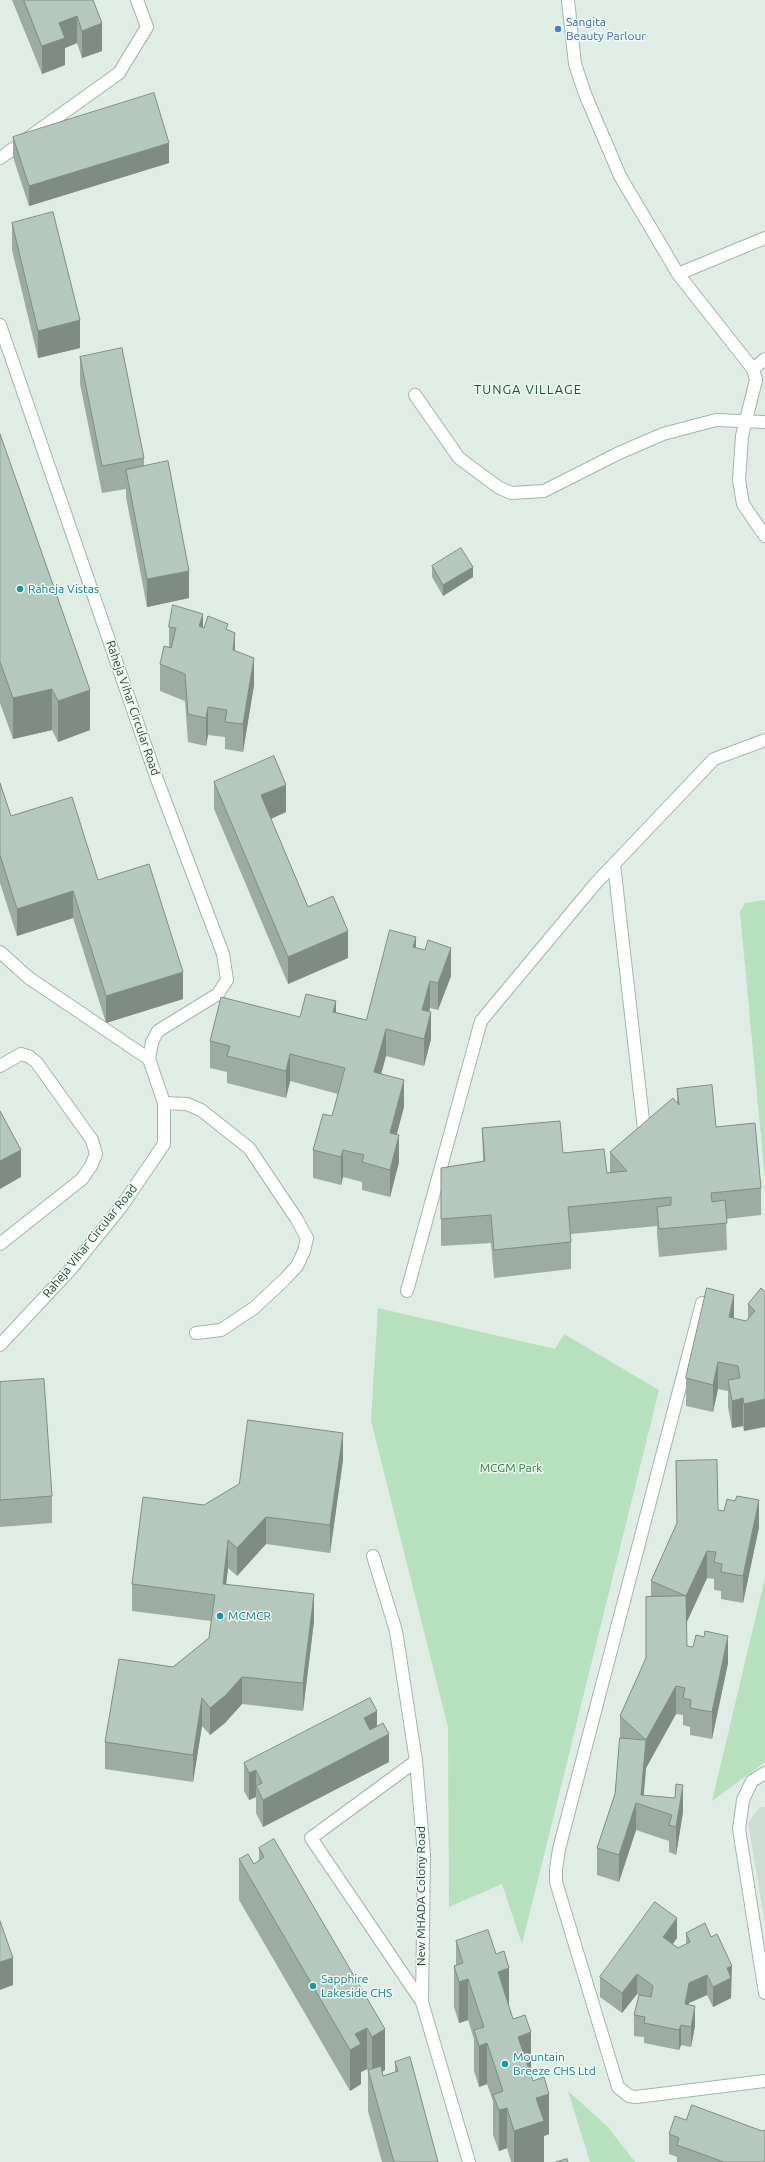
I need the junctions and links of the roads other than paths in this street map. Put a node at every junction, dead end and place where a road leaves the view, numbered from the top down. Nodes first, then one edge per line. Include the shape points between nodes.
1 (137, 0) edge
2 (568, 0) edge
3 (0, 158) edge
4 (765, 238) edge
5 (678, 274) junction
6 (0, 325) edge
7 (765, 360) edge
8 (753, 369) junction
9 (415, 395) dead end
10 (746, 422) junction
11 (765, 422) edge
12 (765, 536) edge
13 (765, 740) edge
14 (614, 864) junction
15 (0, 952) edge
16 (149, 1059) junction
17 (0, 1066) edge
18 (164, 1103) junction
19 (645, 1138) edge
20 (0, 1244) edge
21 (407, 1291) dead end
22 (702, 1303) edge
23 (196, 1333) dead end
24 (0, 1345) edge
25 (373, 1556) dead end
26 (416, 1761) junction
27 (765, 1773) edge
28 (765, 1993) edge
29 (422, 2002) junction
30 (765, 2081) edge
31 (469, 2162) edge

1 - 3 street via 147,27 119,73
2 - 5 street via 575,64 585,94 620,176
4 - 5 street
5 - 8 street
6 - 16 street, Raheja Vihar Circular Road via 158,782 223,954 227,980 218,994 158,1031 152,1042
7 - 8 street
8 - 10 street via 756,380
9 - 10 street via 459,458 498,487 511,493 544,491 663,434 716,420
10 - 11 street
10 - 12 street via 742,436 738,480 743,504
13 - 14 street via 714,759
14 - 19 street
14 - 21 street via 481,1021
15 - 16 street via 29,978
16 - 18 street, Raheja Vihar Circular Road
17 - 20 street via 21,1054 37,1063 92,1140 96,1154 82,1179
18 - 23 street via 187,1104 201,1110 249,1148 307,1238 297,1266 254,1308 221,1330
18 - 24 street, Raheja Vihar Circular Road via 164,1144 121,1207 71,1269
22 - 30 street via 559,1849 556,1882 618,2086 624,2092 636,2097
25 - 26 street, New MHADA Colony Road via 396,1631
26 - 29 street, New MHADA Colony Road via 424,1855
26 - 29 street via 311,1838
27 - 28 street via 752,1781 743,1800 739,1829
29 - 31 street, New MHADA Colony Road

